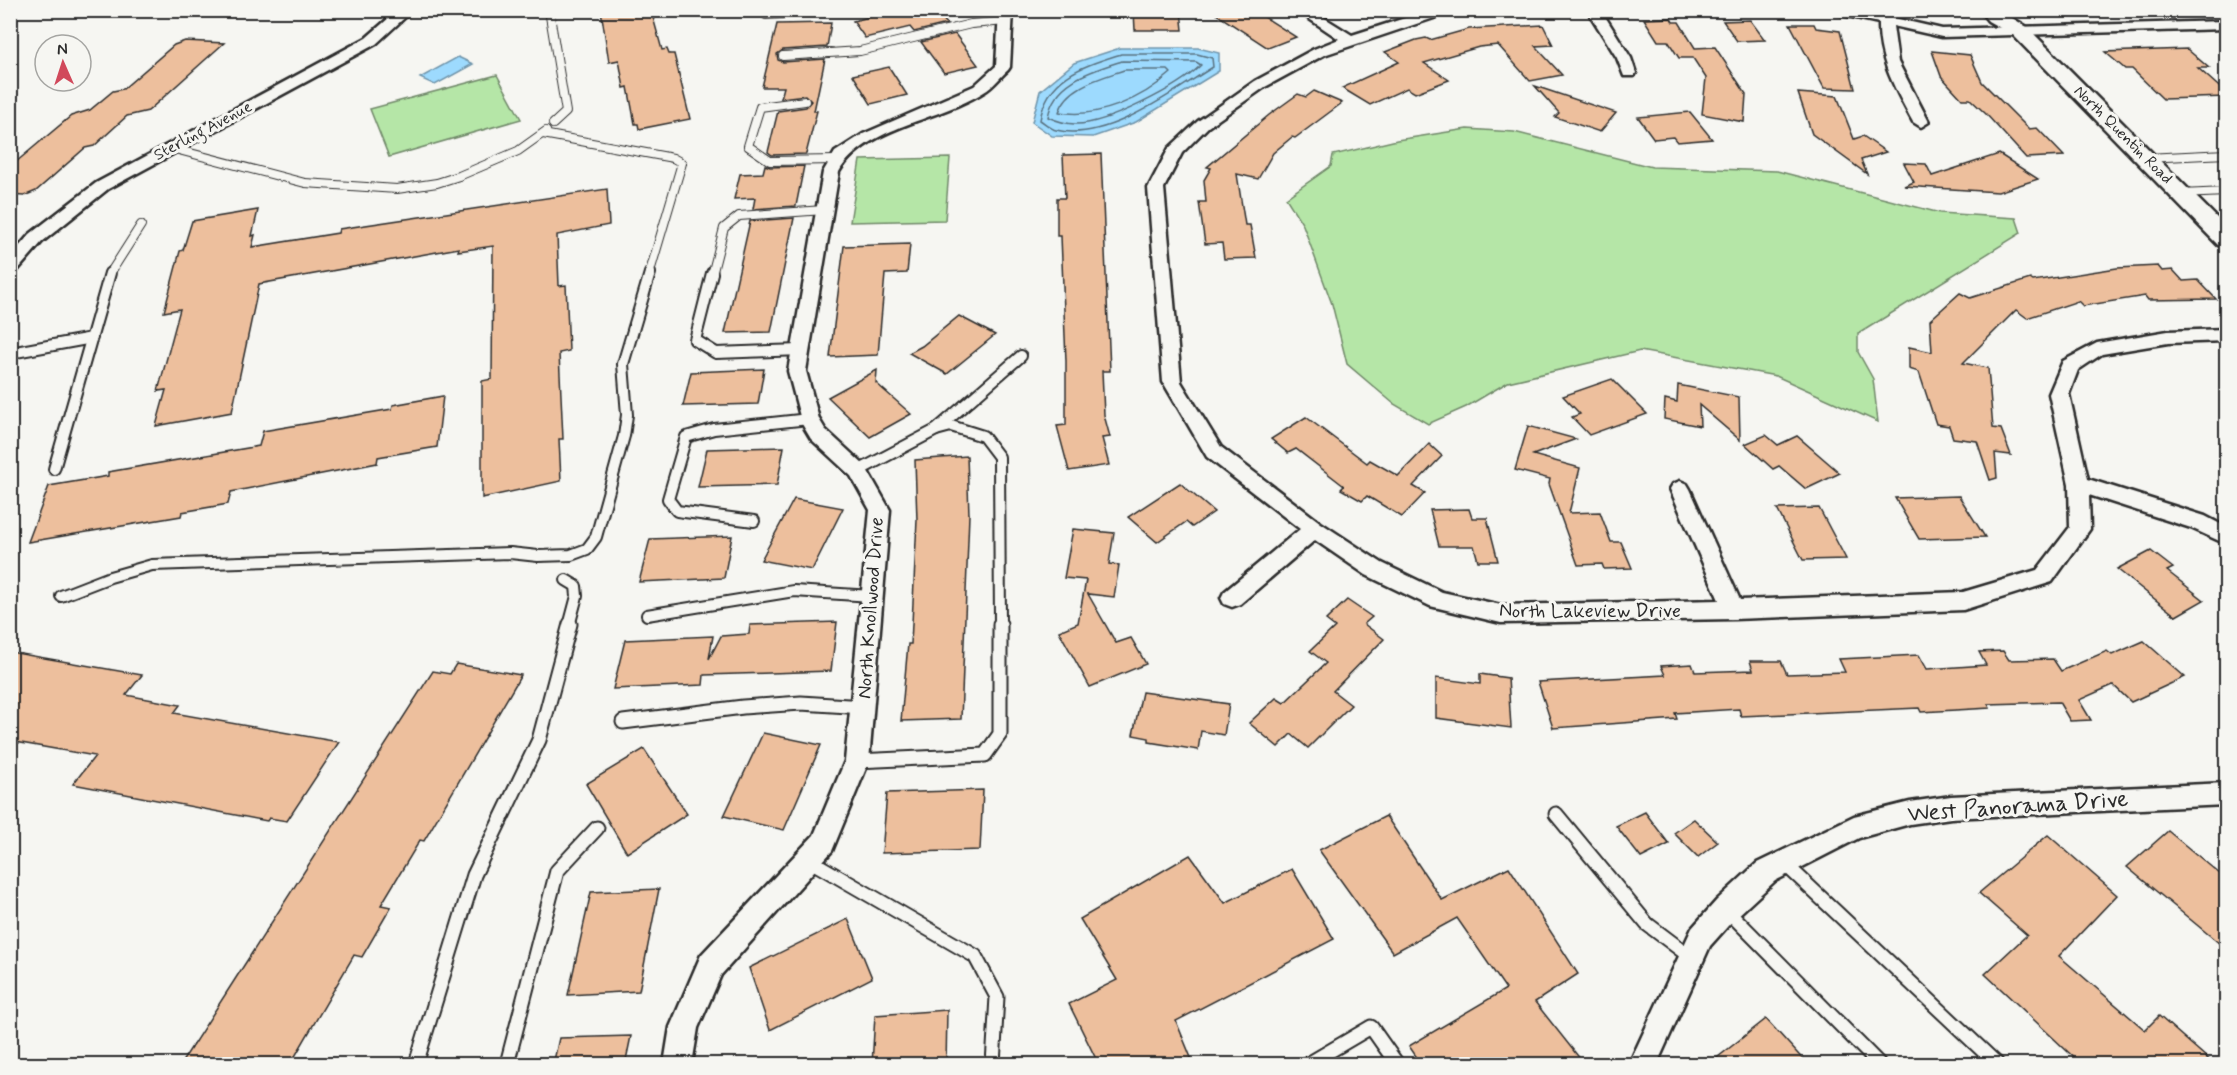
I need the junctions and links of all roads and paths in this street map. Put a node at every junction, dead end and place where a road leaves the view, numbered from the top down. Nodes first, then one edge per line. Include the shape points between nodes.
1 (407, 10) edge
2 (549, 10) edge
3 (848, 10) edge
4 (1302, 10) edge
5 (1458, 10) edge
6 (1594, 10) edge
7 (1838, 10) edge
8 (1988, 10) edge
9 (2010, 10) edge
10 (766, 15) dead end
11 (1006, 16) edge
12 (1887, 22) junction
13 (2226, 25) edge
14 (2020, 31) junction
15 (1350, 40) junction
16 (783, 56) dead end
17 (1629, 73) dead end
18 (805, 101) dead end
19 (1921, 122) dead end
20 (553, 124) dead end
21 (171, 148) junction
22 (2226, 154) edge
23 (2146, 158) junction
24 (838, 160) junction
25 (2226, 192) edge
26 (2181, 194) junction
27 (824, 210) junction
28 (141, 225) dead end
29 (2226, 240) edge
30 (10, 268) edge
31 (2226, 335) edge
32 (92, 338) junction
33 (801, 350) junction
34 (10, 353) edge
35 (1021, 356) dead end
36 (809, 419) junction
37 (936, 430) junction
38 (54, 469) dead end
39 (858, 471) junction
40 (2079, 484) junction
41 (1680, 489) dead end
42 (754, 521) dead end
43 (1314, 529) junction
44 (2226, 537) edge
45 (566, 580) dead end
46 (61, 596) dead end
47 (872, 596) junction
48 (1232, 598) dead end
49 (1734, 610) junction
50 (647, 615) dead end
51 (864, 707) junction
52 (623, 722) dead end
53 (856, 761) junction
54 (2226, 794) edge
55 (1556, 813) dead end
56 (597, 828) dead end
57 (809, 860) junction
58 (1783, 862) junction
59 (1726, 909) junction
60 (1692, 957) junction
61 (416, 1065) edge
62 (507, 1065) edge
63 (678, 1065) edge
64 (993, 1065) edge
65 (1308, 1065) edge
66 (1397, 1065) edge
67 (1643, 1065) edge
68 (1879, 1065) edge
69 (1997, 1065) edge

1 - 21 street, Sterling Avenue via 371,41
2 - 20 lane via 566,112
3 - 10 lane
4 - 15 street
5 - 15 street, North Lakeview Drive via 1442,11
6 - 17 street
7 - 12 street
8 - 14 main road, North Quentin Road
9 - 14 main road, North Quentin Road
11 - 16 lane via 860,51
11 - 24 street via 1003,67 979,89 868,137
12 - 14 street via 1942,33
12 - 19 street via 1888,58
13 - 14 street
14 - 23 main road, North Quentin Road
15 - 43 street, North Lakeview Drive via 1260,84 1203,124 1175,151 1156,188 1172,382 1214,453
18 - 24 lane via 760,107 748,146 770,161
21 - 30 street, Sterling Avenue via 102,186 36,238
21 - 46 lane via 305,183 397,189 459,176 518,151 545,133 682,163 623,364 627,416 624,436 596,537 586,549 560,555 510,553 152,565
22 - 23 lane
23 - 26 main road, North Quentin Road
24 - 27 street, North Knollwood Drive via 831,172
25 - 26 lane
26 - 29 main road, North Quentin Road
27 - 33 street, North Knollwood Drive
27 - 33 lane via 739,216 724,228 695,340 716,353
28 - 32 lane via 107,277
31 - 40 street, North Lakeview Drive via 2168,337 2097,349 2070,366 2059,394
32 - 34 lane
32 - 38 lane
33 - 36 street, North Knollwood Drive via 797,371
35 - 37 lane
36 - 39 street, North Knollwood Drive via 818,434
36 - 42 lane via 714,429 686,437 668,499 677,511
37 - 39 lane
37 - 53 lane via 951,426 983,436 999,457 1000,734 986,755
39 - 47 street, North Knollwood Drive via 880,510
40 - 44 street via 2198,522
40 - 49 street, North Lakeview Drive via 2080,529 2044,576 1963,601
41 - 49 street
43 - 48 street
43 - 49 street, North Lakeview Drive via 1374,569 1438,600 1501,614
45 - 61 lane via 576,586 577,596 539,740 474,875
47 - 50 lane via 794,591
47 - 51 street, North Knollwood Drive
51 - 52 lane via 801,703
51 - 53 street, North Knollwood Drive
53 - 57 street, North Knollwood Drive via 823,843
54 - 58 street, West Panorama Drive via 1951,807 1910,813 1854,828
55 - 60 lane via 1647,924
56 - 62 lane via 557,872
57 - 63 street, North Knollwood Drive via 711,965 684,1027
57 - 64 lane via 975,956 997,997
58 - 59 street, West Panorama Drive
58 - 69 lane
59 - 60 street, West Panorama Drive via 1701,937
59 - 68 lane
60 - 67 street, West Panorama Drive
65 - 66 lane via 1371,1027

